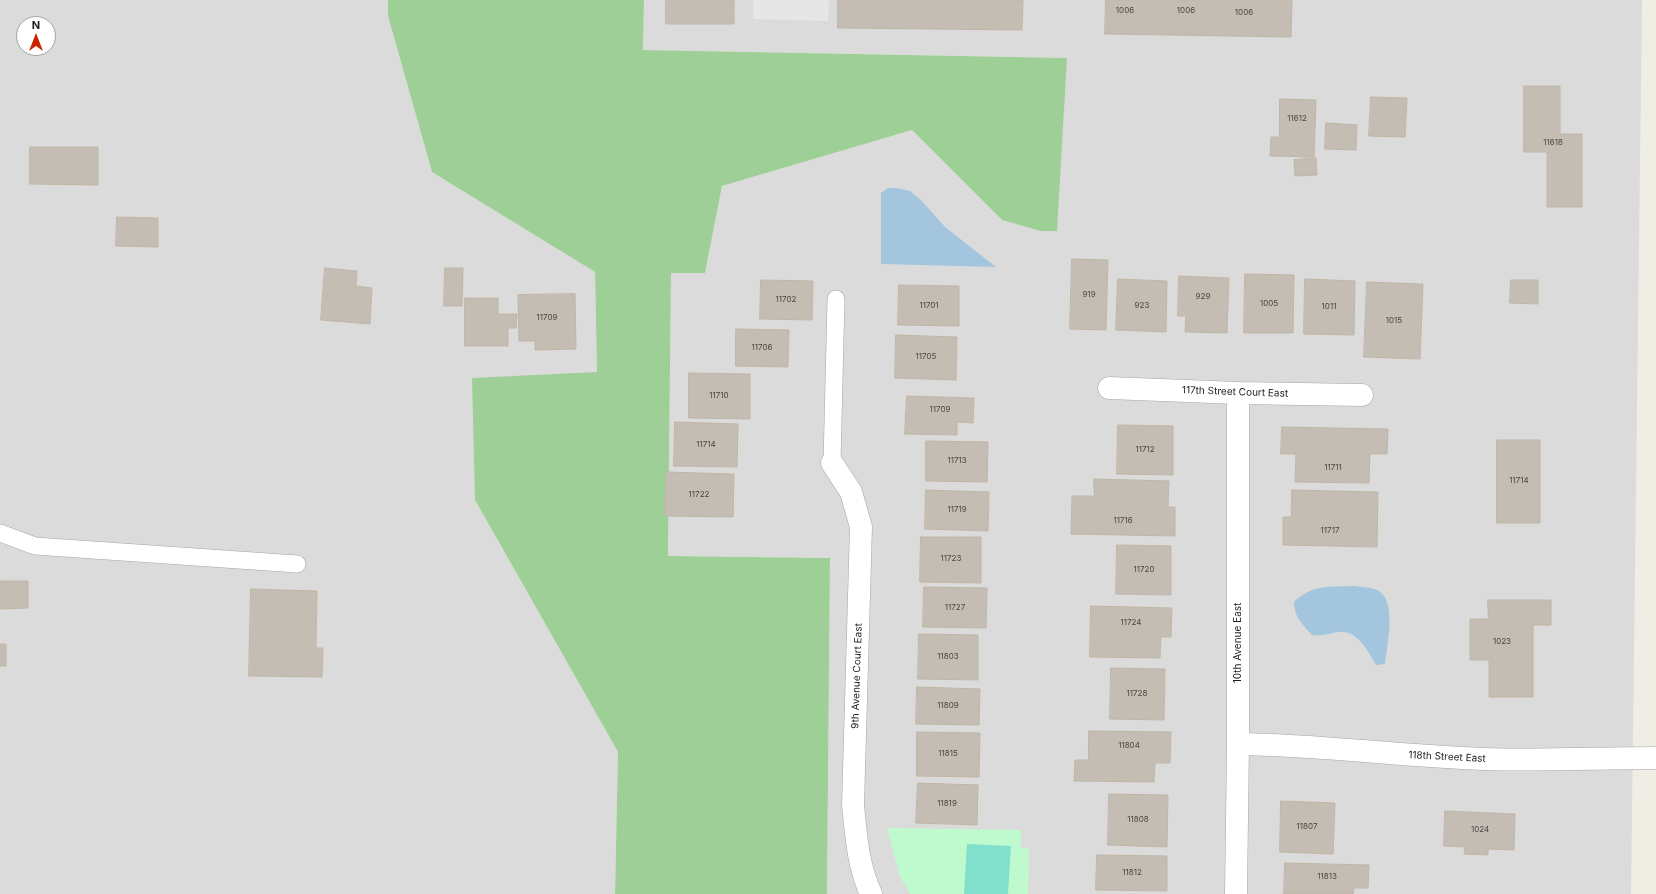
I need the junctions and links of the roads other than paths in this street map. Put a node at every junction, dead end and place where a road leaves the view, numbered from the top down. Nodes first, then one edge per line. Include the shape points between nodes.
1 (836, 299) dead end
2 (1109, 388) dead end
3 (1238, 393) junction
4 (1362, 395) dead end
5 (832, 463) joint
6 (0, 533) edge
7 (297, 564) dead end
8 (1238, 744) junction
9 (1656, 758) edge
10 (871, 894) edge
11 (1236, 894) edge

1 - 5 lane
2 - 3 street, 117th Street Court East
3 - 4 street, 117th Street Court East
3 - 8 street, 10th Avenue East
5 - 10 street, 9th Avenue Court East via 851,492 860,527 853,805 857,847 864,879
6 - 7 lane via 36,546
8 - 9 street, 118th Street East via 1296,745 1485,759
8 - 11 street, 10th Avenue East

